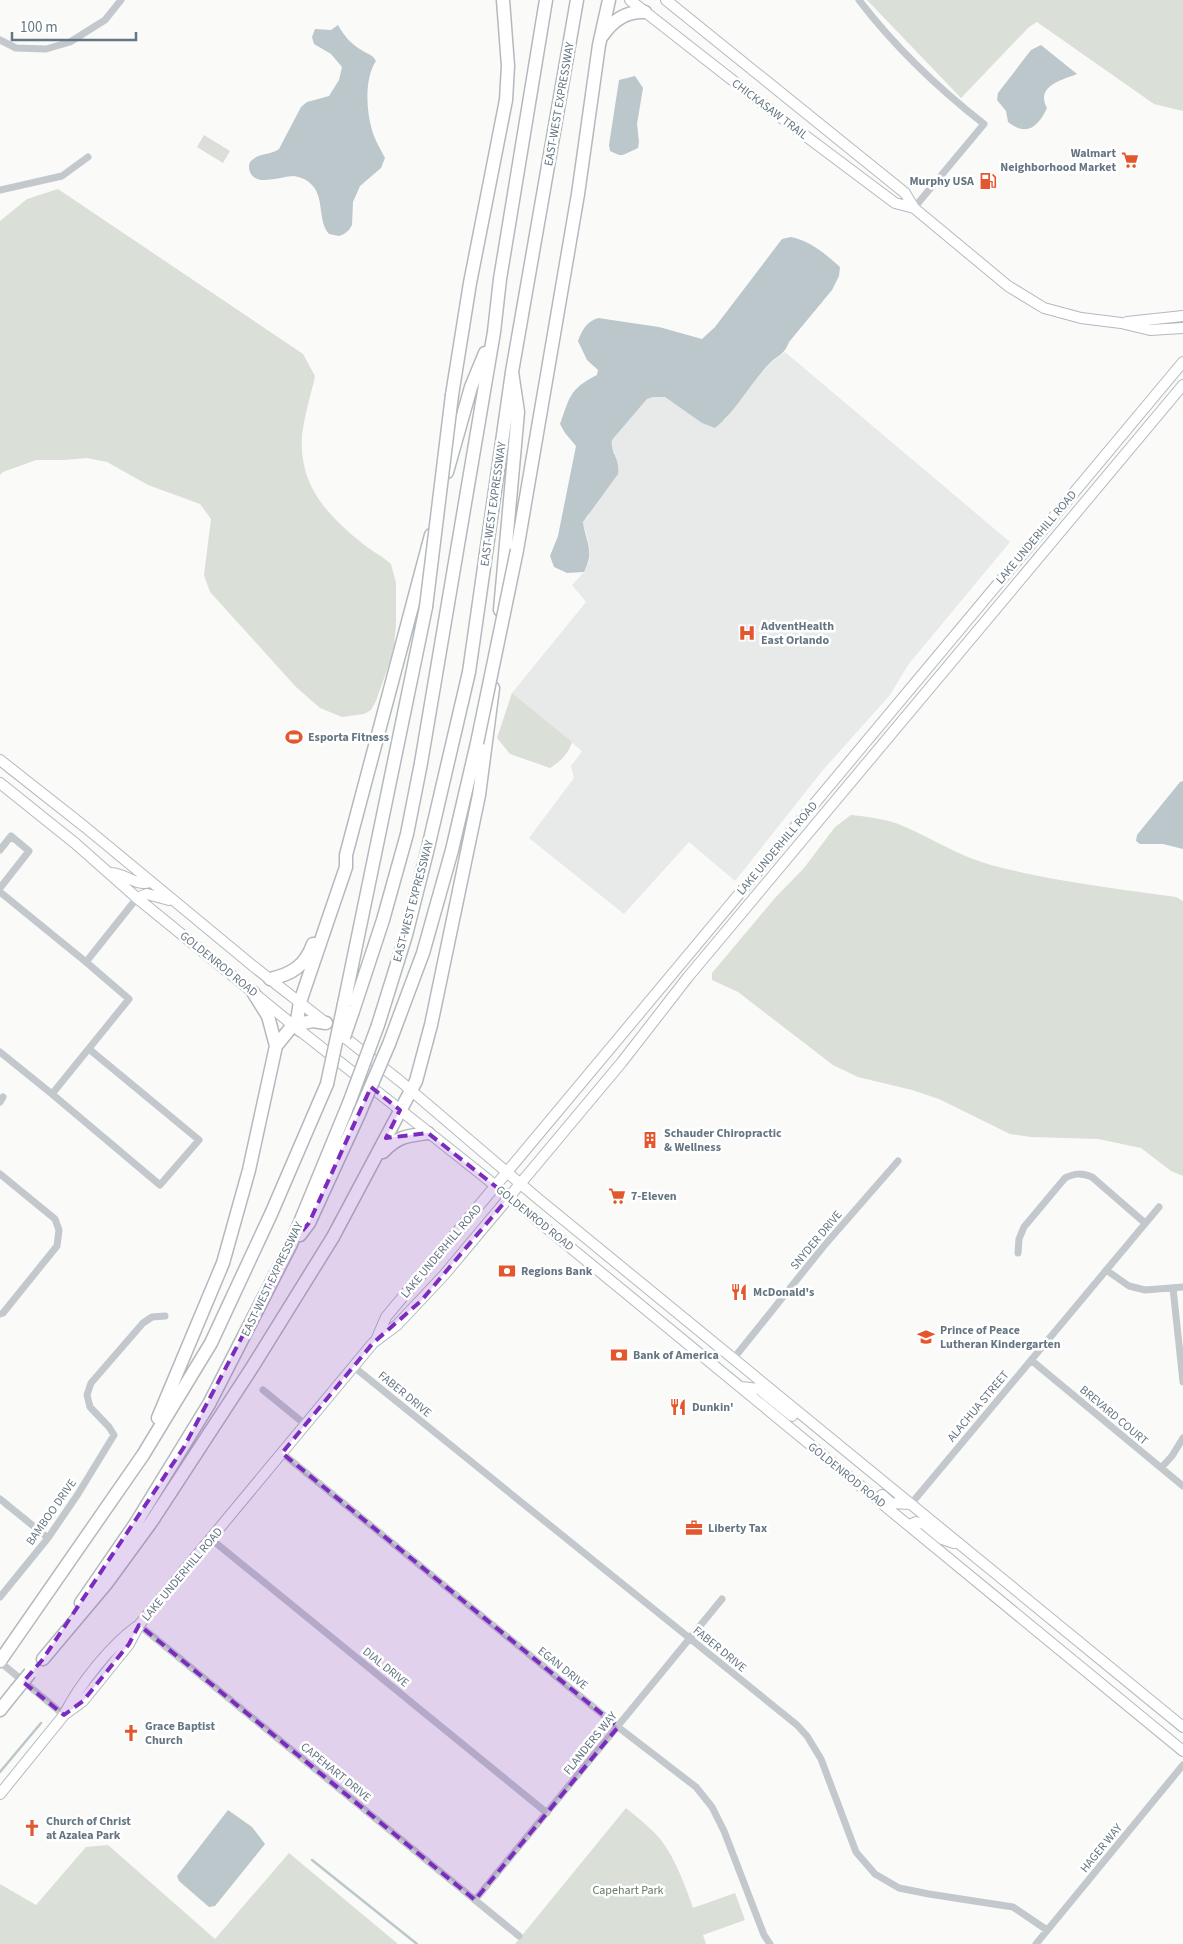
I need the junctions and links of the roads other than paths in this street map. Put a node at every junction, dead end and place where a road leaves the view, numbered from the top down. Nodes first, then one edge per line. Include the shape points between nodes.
1 (121, 0) edge
2 (502, 0) edge
3 (546, 0) edge
4 (577, 0) edge
5 (609, 0) edge
6 (630, 0) edge
7 (666, 0) edge
8 (859, 0) edge
9 (644, 12) junction
10 (0, 40) edge
11 (600, 40) junction
12 (88, 157) dead end
13 (0, 190) edge
14 (914, 208) junction
15 (1183, 316) edge
16 (1121, 323) junction
17 (1178, 329) edge
18 (494, 332) junction
19 (1183, 337) edge
20 (1183, 362) edge
21 (512, 372) junction
22 (1183, 385) edge
23 (1029, 546) junction
24 (1019, 579) junction
25 (955, 634) junction
26 (944, 670) junction
27 (0, 760) edge
28 (0, 783) edge
29 (790, 833) junction
30 (782, 842) junction
31 (797, 846) junction
32 (0, 850) edge
33 (346, 855) junction
34 (110, 873) junction
35 (150, 882) junction
36 (0, 888) edge
37 (0, 892) edge
38 (137, 898) junction
39 (175, 902) junction
40 (86, 962) junction
41 (270, 979) junction
42 (253, 992) junction
43 (300, 1002) junction
44 (349, 1008) junction
45 (326, 1023) junction
46 (297, 1026) junction
47 (276, 1046) junction
48 (89, 1049) junction
49 (0, 1052) edge
50 (412, 1090) junction
51 (52, 1094) junction
52 (400, 1110) junction
53 (428, 1133) junction
54 (376, 1160) junction
55 (898, 1161) dead end
56 (506, 1172) junction
57 (0, 1174) edge
58 (520, 1184) junction
59 (495, 1185) junction
60 (509, 1197) junction
61 (1159, 1207) dead end
62 (1145, 1223) junction
63 (292, 1244) junction
64 (1018, 1253) dead end
65 (1106, 1270) junction
66 (1183, 1287) edge
67 (1173, 1288) junction
68 (0, 1314) edge
69 (165, 1316) dead end
70 (377, 1338) junction
71 (685, 1342) junction
72 (734, 1358) junction
73 (1031, 1360) junction
74 (354, 1367) junction
75 (1183, 1382) edge
76 (741, 1387) junction
77 (263, 1390) dead end
78 (800, 1414) junction
79 (306, 1425) junction
80 (1183, 1438) edge
81 (282, 1453) junction
82 (143, 1455) junction
83 (1160, 1468) junction
84 (861, 1486) junction
85 (1183, 1486) edge
86 (0, 1499) edge
87 (911, 1504) junction
88 (909, 1526) junction
89 (48, 1538) junction
90 (211, 1539) junction
91 (962, 1546) junction
92 (0, 1597) edge
93 (722, 1599) dead end
94 (139, 1625) junction
95 (690, 1639) junction
96 (2, 1659) edge
97 (43, 1659) junction
98 (0, 1710) edge
99 (64, 1716) junction
100 (618, 1727) junction
101 (1183, 1727) edge
102 (1183, 1751) edge
103 (1183, 1765) edge
104 (0, 1794) edge
105 (547, 1813) junction
106 (476, 1900) junction
107 (1047, 1930) junction
108 (519, 1936) dead end
109 (770, 1944) edge
110 (1036, 1944) edge

1 - 10 street via 105,20 70,42 46,49 16,48
2 - 44 highway, bridge via 508,66 506,100 452,395 426,607
3 - 18 highway, EAST-WEST EXPRESSWAY
4 - 21 highway, EAST-WEST EXPRESSWAY
5 - 11 highway
6 - 9 street, CHICKASAW TRAIL
7 - 14 street, CHICKASAW TRAIL via 905,193
8 - 14 street via 924,73 984,124
9 - 11 highway via 625,14 607,28
9 - 14 street, CHICKASAW TRAIL via 895,204
11 - 63 highway, bridge via 578,194 517,550 452,850 423,953 389,1044 309,1223
12 - 13 street via 62,176
14 - 16 street, CHICKASAW TRAIL via 1027,299 1066,315
15 - 16 street, CHICKASAW TRAIL
16 - 17 street, CHICKASAW TRAIL via 1150,330
17 - 19 street
18 - 33 highway via 471,387 452,454
18 - 44 highway, EAST-WEST EXPRESSWAY via 407,834 383,920
20 - 23 street, LAKE UNDERHILL ROAD
21 - 50 highway via 518,412 490,714 479,795 430,1025
21 - 63 highway, EAST-WEST EXPRESSWAY, bridge via 469,672 425,861 378,1025
22 - 24 street, LAKE UNDERHILL ROAD
23 - 24 street via 1028,560
23 - 25 street, LAKE UNDERHILL ROAD
24 - 26 street, LAKE UNDERHILL ROAD
25 - 26 street
25 - 29 street, LAKE UNDERHILL ROAD
26 - 31 street, LAKE UNDERHILL ROAD
27 - 35 street, GOLDENROD ROAD
28 - 34 street, GOLDENROD ROAD
29 - 30 street, LAKE UNDERHILL ROAD
29 - 31 street
30 - 31 street
30 - 56 street, LAKE UNDERHILL ROAD
31 - 58 street, LAKE UNDERHILL ROAD
32 - 36 street via 11,836 28,851
33 - 41 highway via 309,956 288,975
33 - 43 highway via 346,867
34 - 35 street via 120,873 141,884
34 - 38 street, GOLDENROD ROAD
35 - 39 street, GOLDENROD ROAD
37 - 40 street
38 - 39 street via 150,894
38 - 40 street
38 - 42 street, GOLDENROD ROAD
39 - 41 street, GOLDENROD ROAD
40 - 48 street via 129,999
41 - 43 street, GOLDENROD ROAD
42 - 46 street, GOLDENROD ROAD
42 - 47 highway via 268,1016
43 - 45 street, GOLDENROD ROAD
43 - 46 highway
44 - 82 highway, EAST-WEST EXPRESSWAY, bridge via 327,1084 271,1214 211,1343
45 - 46 highway via 313,1021
45 - 50 street, GOLDENROD ROAD
46 - 47 highway
46 - 52 street, GOLDENROD ROAD
47 - 82 highway via 249,1170 222,1263
48 - 51 street
48 - 51 street via 199,1140 160,1185
49 - 51 street
50 - 52 highway
50 - 56 street, GOLDENROD ROAD
52 - 53 street, GOLDENROD ROAD
52 - 54 highway
53 - 54 highway via 397,1139
53 - 59 street, GOLDENROD ROAD
54 - 97 highway via 292,1306 152,1521 106,1584
55 - 72 street, SNYDER DRIVE via 823,1247
56 - 58 street, GOLDENROD ROAD
56 - 59 street, LAKE UNDERHILL ROAD
57 - 68 street via 54,1219 59,1230 57,1246
58 - 60 street, LAKE UNDERHILL ROAD
58 - 72 street, GOLDENROD ROAD
59 - 60 street, GOLDENROD ROAD
59 - 70 street, LAKE UNDERHILL ROAD via 386,1317
60 - 70 street, LAKE UNDERHILL ROAD via 421,1301 397,1326
60 - 71 street, GOLDENROD ROAD
61 - 62 street, ALACHUA STREET
62 - 64 street via 1092,1177 1074,1174 1065,1178 1024,1227
62 - 65 street, ALACHUA STREET
63 - 97 highway, EAST-WEST EXPRESSWAY via 184,1446
65 - 67 street via 1130,1286 1145,1290
65 - 73 street, ALACHUA STREET
66 - 67 street
67 - 75 street
69 - 89 street, BAMBOO DRIVE via 152,1317 143,1323 91,1383 87,1395 90,1407 114,1435
70 - 74 street, LAKE UNDERHILL ROAD
71 - 72 street via 702,1347 715,1358
71 - 76 street, GOLDENROD ROAD
72 - 78 street, GOLDENROD ROAD
73 - 83 street, BREVARD COURT
73 - 87 street, ALACHUA STREET
74 - 79 street, LAKE UNDERHILL ROAD
74 - 95 street, FABER DRIVE
76 - 78 street via 759,1389 793,1416
76 - 84 street, GOLDENROD ROAD
77 - 79 street
78 - 87 street, GOLDENROD ROAD
79 - 81 street, LAKE UNDERHILL ROAD
80 - 83 street
81 - 90 street, LAKE UNDERHILL ROAD
81 - 100 street, EGAN DRIVE
82 - 96 highway, EAST-WEST EXPRESSWAY
83 - 85 street, BREVARD COURT
84 - 87 street via 879,1493 891,1503
84 - 88 street, GOLDENROD ROAD
86 - 89 street
87 - 91 street, GOLDENROD ROAD
88 - 91 street via 916,1522 924,1524 942,1539
88 - 102 street, GOLDENROD ROAD
89 - 92 street, BAMBOO DRIVE
90 - 94 street, LAKE UNDERHILL ROAD
90 - 105 street, DIAL DRIVE
91 - 101 street, GOLDENROD ROAD
93 - 95 street, FLANDERS WAY
94 - 99 street, LAKE UNDERHILL ROAD via 121,1638 75,1694
94 - 106 street, CAPEHART DRIVE
95 - 100 street, FLANDERS WAY
95 - 107 street, FABER DRIVE via 807,1736 821,1759 856,1852 875,1874 899,1888 1013,1907
96 - 99 street
97 - 98 highway, EAST-WEST EXPRESSWAY, bridge
99 - 104 street, LAKE UNDERHILL ROAD
100 - 105 street, FLANDERS WAY
100 - 109 street, EGAN DRIVE via 696,1787 712,1807
103 - 107 street, HAGER WAY
105 - 106 street, FLANDERS WAY
106 - 108 street, CAPEHART DRIVE
107 - 110 street, HAGER WAY

